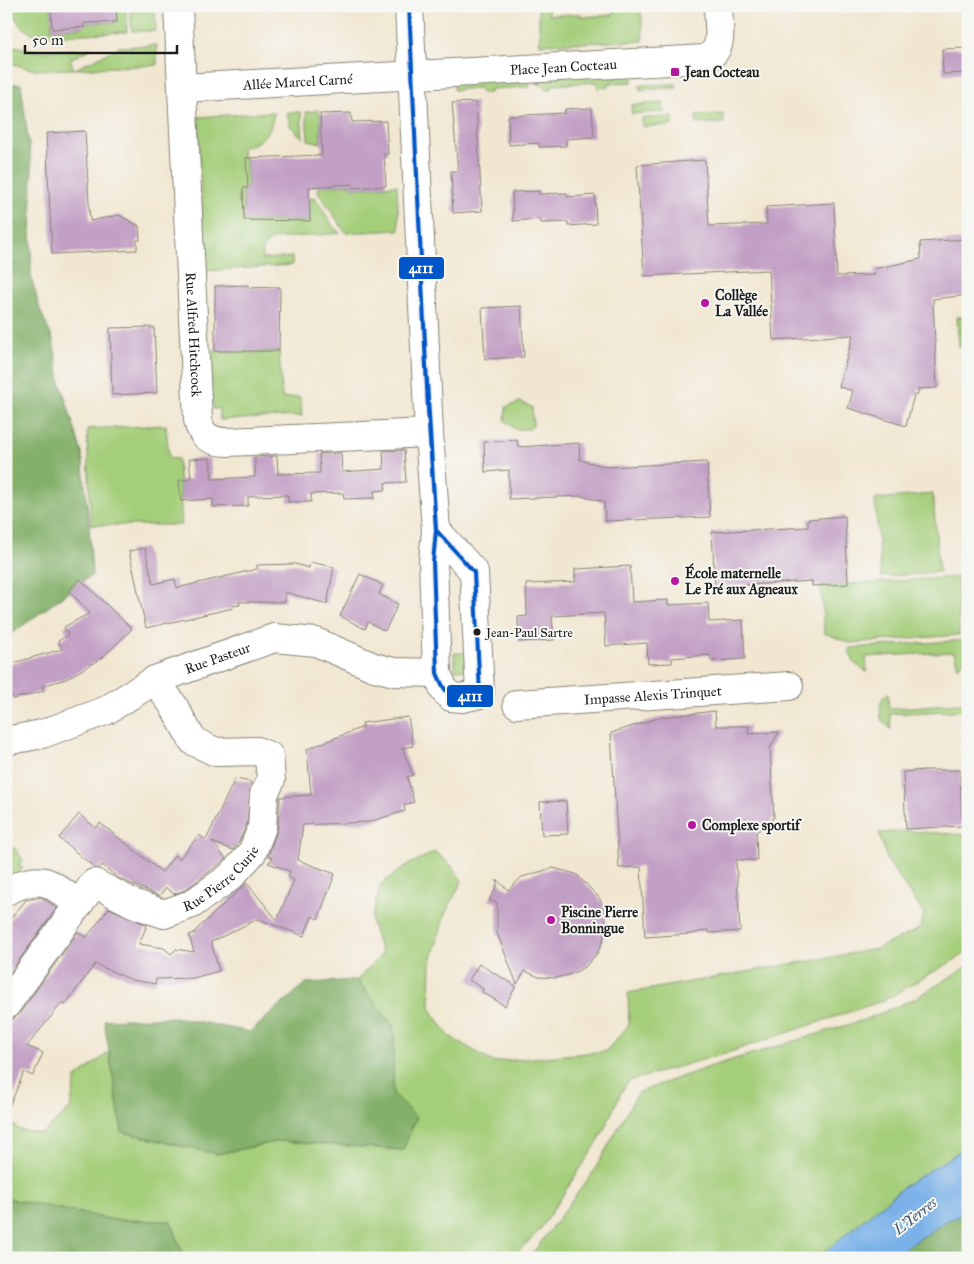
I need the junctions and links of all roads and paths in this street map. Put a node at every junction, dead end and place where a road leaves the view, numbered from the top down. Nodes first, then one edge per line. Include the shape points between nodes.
1 (178, 6) edge
2 (409, 6) edge
3 (718, 6) edge
4 (412, 75) junction
5 (183, 88) junction
6 (429, 433) junction
7 (436, 530) junction
8 (437, 673) junction
9 (155, 680) junction
10 (789, 686) dead end
11 (517, 704) dead end
12 (6, 741) edge
13 (6, 891) edge
14 (79, 905) junction
15 (6, 1005) edge

1 - 5 street, Rue Alfred Hitchcock
2 - 4 street
3 - 4 street, Place Jean Cocteau via 719,45 715,54 705,59
4 - 5 street, Allée Marcel Carné
4 - 6 street
5 - 6 street, Rue Alfred Hitchcock via 198,420 202,433 211,440 228,442
6 - 7 street
7 - 8 street via 433,562
7 - 8 street via 474,572 480,694 451,697 444,690
8 - 9 street, Rue Pasteur via 394,672 316,642 274,638
9 - 12 street, Rue Pasteur via 105,711 42,734
9 - 14 street, Rue Pierre Curie via 193,741 216,752 257,751 269,756 270,780 264,794 262,827 252,853 244,862 230,877 192,904 164,914 135,904 94,883
10 - 11 street, Impasse Alexis Trinquet
13 - 14 street via 30,880 50,883
14 - 15 street, Rue Pierre Curie

